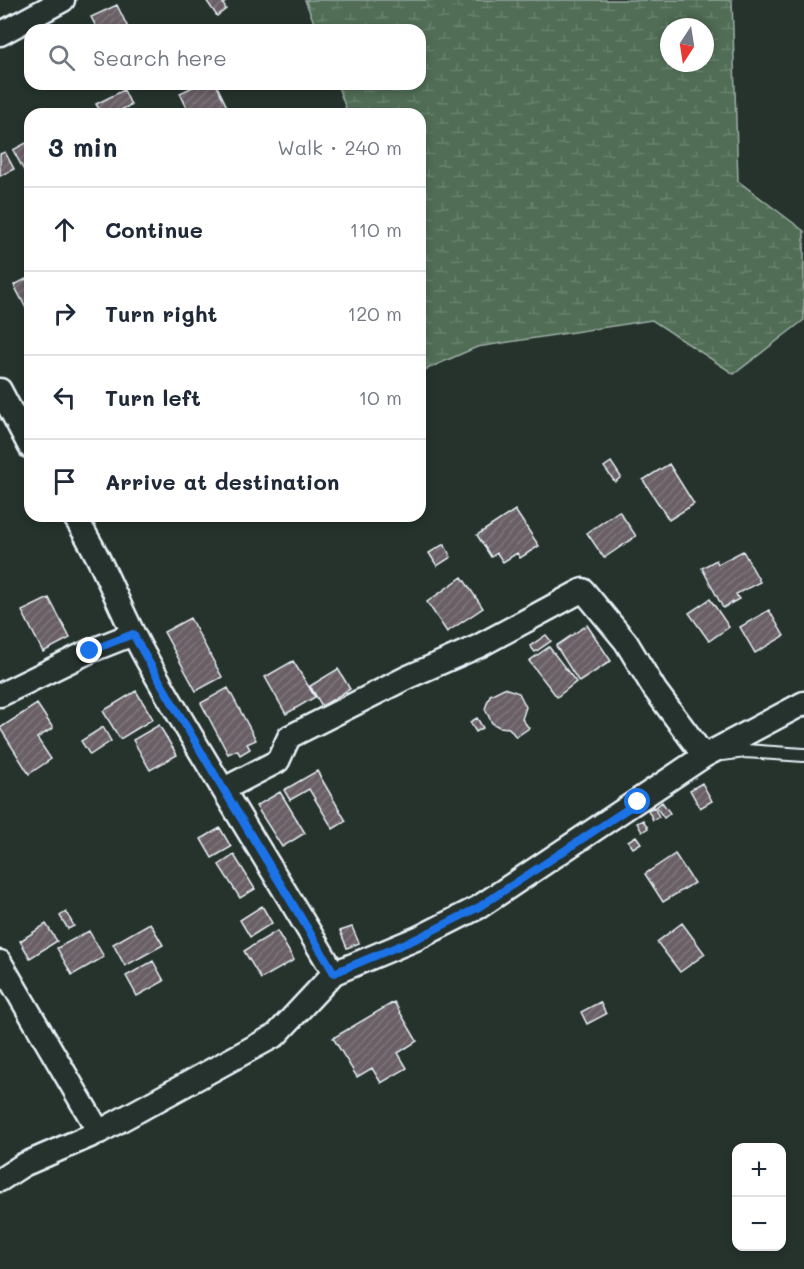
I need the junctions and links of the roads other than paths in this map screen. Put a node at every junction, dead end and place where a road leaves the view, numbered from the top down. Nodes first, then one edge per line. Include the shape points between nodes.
1 (63, 0) edge
2 (0, 34) edge
3 (0, 390) edge
4 (24, 436) edge
5 (78, 522) edge
6 (133, 634) junction
7 (0, 695) edge
8 (804, 703) edge
9 (804, 755) edge
10 (704, 756) junction
11 (225, 789) junction
12 (0, 962) edge
13 (334, 973) junction
14 (99, 1132) junction
15 (0, 1180) edge

1 - 2 street
3 - 4 street
5 - 6 street via 94,546
6 - 7 street
6 - 11 street via 200,753
8 - 10 street
9 - 10 lane via 745,750
10 - 11 street via 655,690 626,642 583,590 478,646 289,737 278,761
10 - 13 street via 479,907
11 - 13 street
12 - 14 street
13 - 14 street via 276,1035
14 - 15 street

